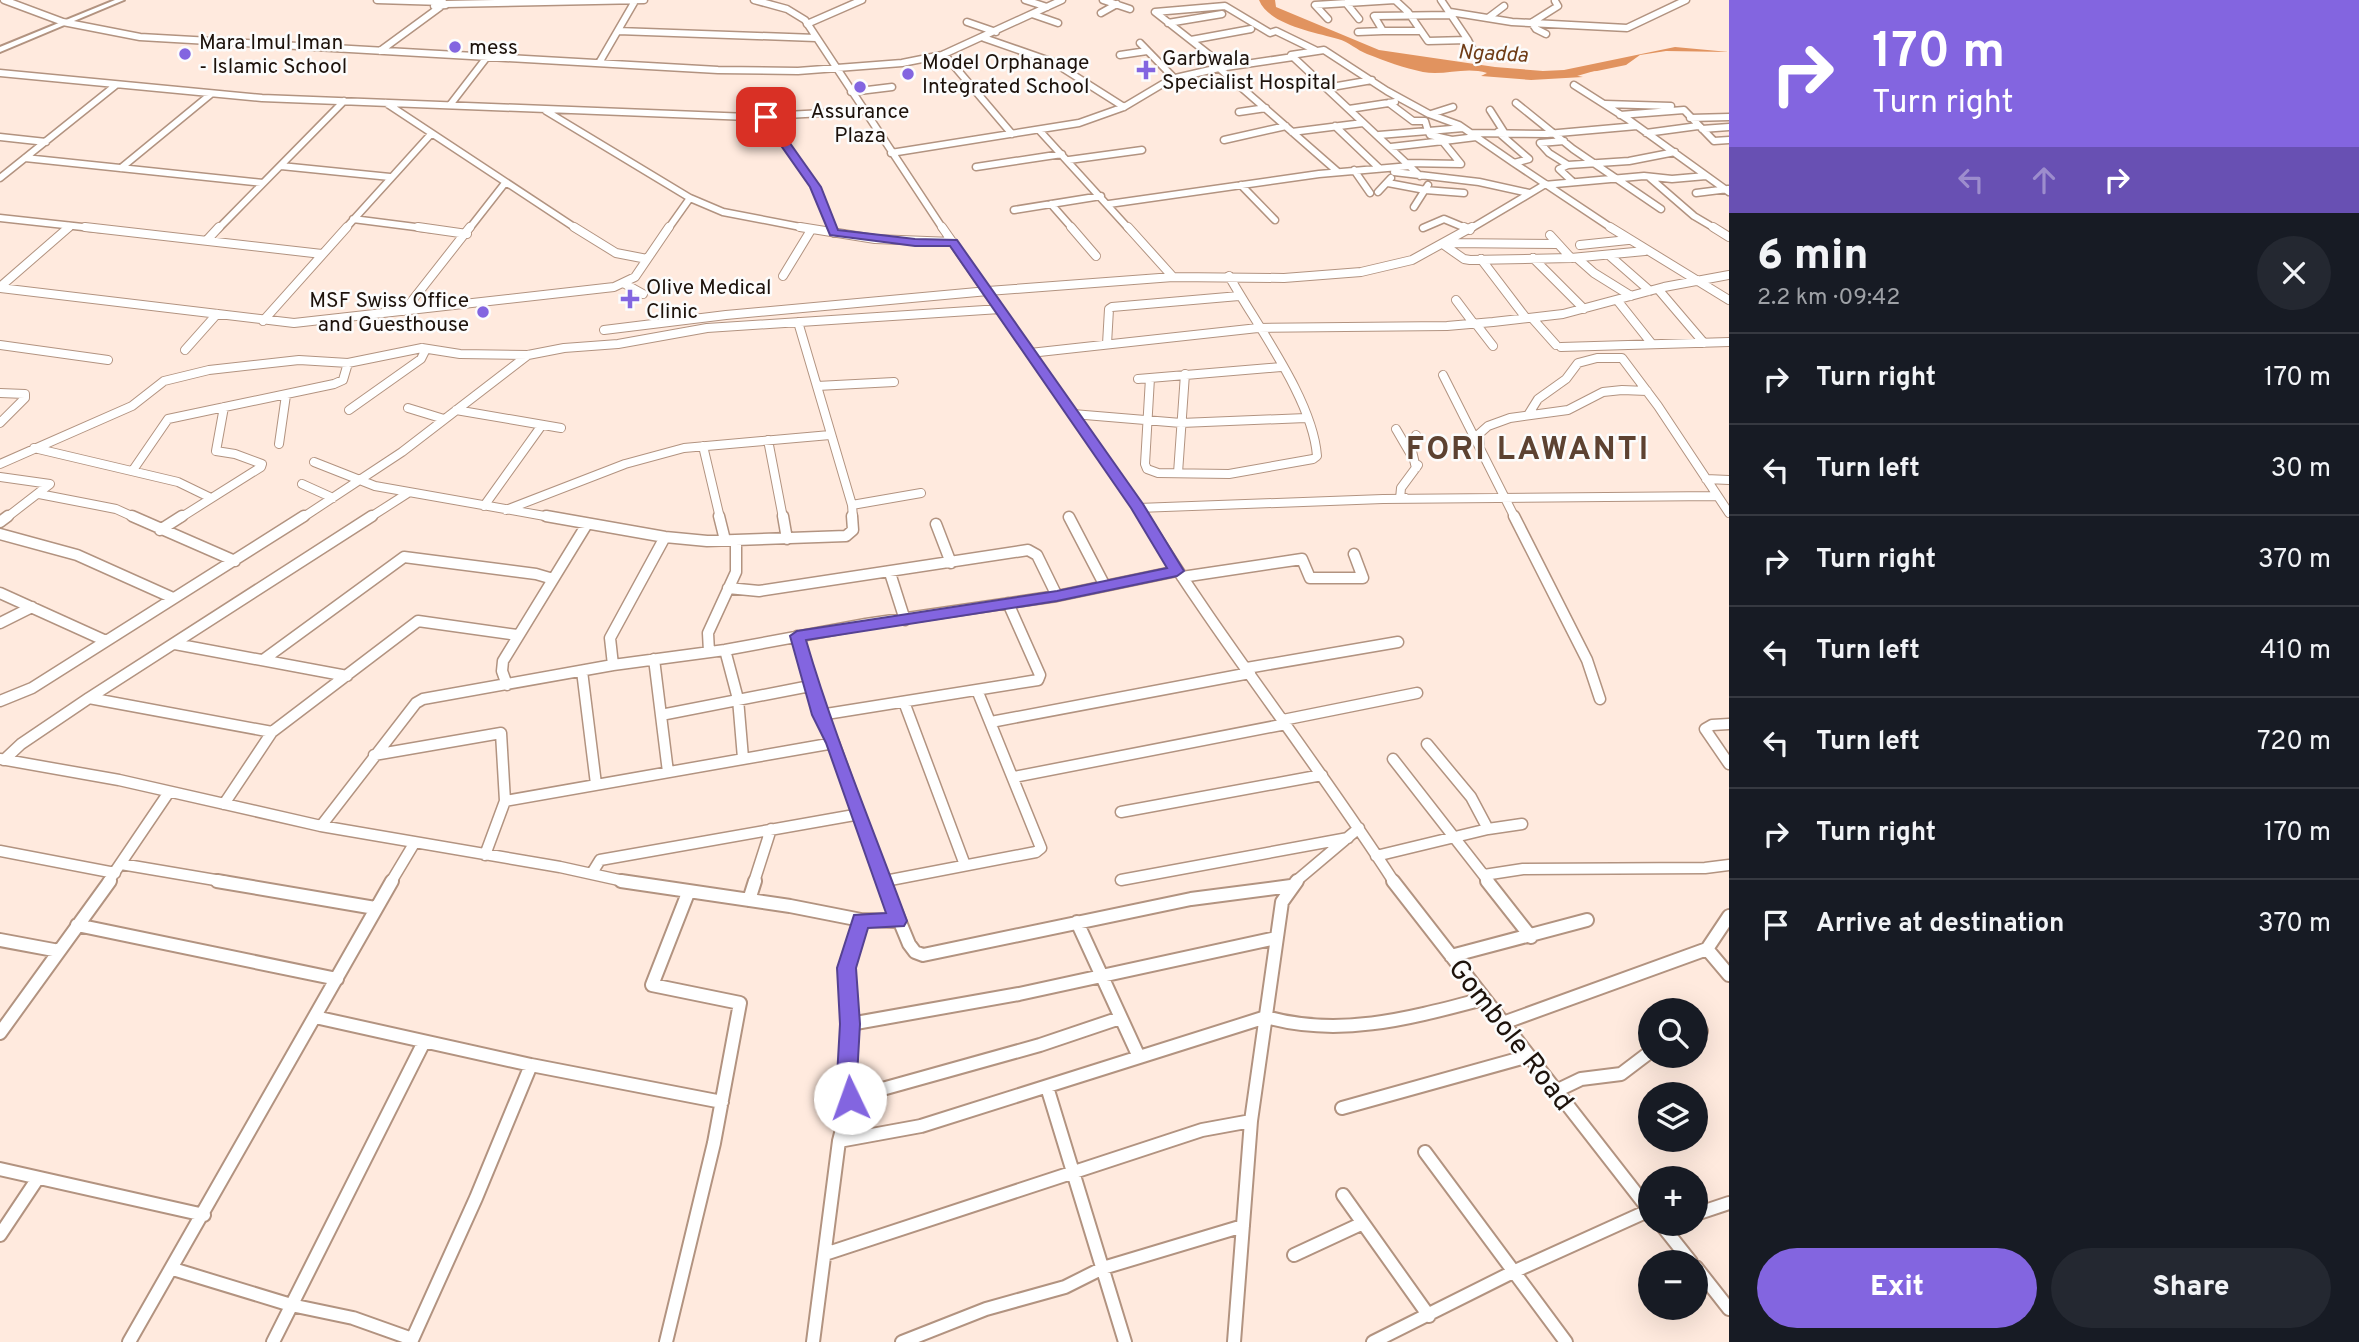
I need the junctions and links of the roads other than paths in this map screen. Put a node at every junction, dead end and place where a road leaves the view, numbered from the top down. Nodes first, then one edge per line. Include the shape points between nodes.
1 (4, 0) edge
2 (12, 0) edge
3 (116, 0) edge
4 (121, 0) edge
5 (377, 0) edge
6 (644, 0) edge
7 (754, 0) edge
8 (862, 0) edge
9 (1025, 0) edge
10 (1062, 0) edge
11 (1102, 0) edge
12 (1395, 0) edge
13 (1441, 0) edge
14 (1555, 0) edge
15 (1686, 0) edge
16 (635, 1) edge
17 (1346, 3) junction
18 (440, 4) edge
19 (1116, 4) junction
20 (1504, 6) dead end
21 (1047, 7) junction
22 (1130, 9) dead end
23 (1101, 13) dead end
24 (1451, 13) junction
25 (1032, 14) junction
26 (1222, 14) dead end
27 (1410, 15) junction
28 (1488, 18) junction
29 (1328, 19) dead end
30 (1359, 19) dead end
31 (967, 22) dead end
32 (68, 23) junction
33 (1058, 23) dead end
34 (1168, 23) junction
35 (1531, 23) junction
36 (807, 24) junction
37 (1251, 29) dead end
38 (1421, 31) junction
39 (618, 32) junction
40 (996, 32) junction
41 (1358, 32) dead end
42 (1383, 32) junction
43 (1546, 34) dead end
44 (816, 38) junction
45 (984, 38) junction
46 (1191, 40) junction
47 (1468, 40) junction
48 (1140, 43) dead end
49 (0, 49) edge
50 (1316, 50) junction
51 (1473, 50) dead end
52 (380, 51) junction
53 (1147, 51) junction
54 (944, 54) junction
55 (1120, 55) dead end
56 (487, 57) junction
57 (1293, 57) junction
58 (599, 63) junction
59 (1222, 67) junction
60 (837, 68) junction
61 (0, 73) edge
62 (1174, 78) junction
63 (1372, 80) junction
64 (116, 85) junction
65 (1574, 85) dead end
66 (892, 87) dead end
67 (1326, 88) junction
68 (851, 92) junction
69 (211, 94) junction
70 (1672, 99) dead end
71 (1405, 100) junction
72 (344, 101) junction
73 (386, 102) junction
74 (1389, 103) junction
75 (1516, 103) dead end
76 (1605, 104) junction
77 (450, 105) junction
78 (1124, 107) junction
79 (1453, 107) dead end
80 (1266, 108) junction
81 (1681, 108) junction
82 (543, 109) junction
83 (1349, 109) junction
84 (1490, 110) dead end
85 (863, 111) junction
86 (1239, 112) dead end
87 (1433, 114) junction
88 (1620, 115) junction
89 (766, 117) junction
90 (1729, 117) edge
91 (1690, 118) junction
92 (1401, 121) dead end
93 (1413, 121) junction
94 (1449, 121) junction
95 (1363, 123) junction
96 (1427, 125) junction
97 (1335, 126) junction
98 (1637, 126) junction
99 (1700, 127) junction
100 (1729, 127) edge
101 (1463, 128) junction
102 (1289, 129) junction
103 (1040, 130) junction
104 (1501, 132) junction
105 (1554, 133) junction
106 (1646, 133) junction
107 (431, 134) junction
108 (1012, 134) junction
109 (1379, 135) junction
110 (1473, 135) junction
111 (0, 137) edge
112 (1224, 140) dead end
113 (1452, 140) junction
114 (1729, 140) edge
115 (1564, 141) junction
116 (46, 142) junction
117 (1444, 143) junction
118 (1391, 147) junction
119 (1142, 150) dead end
120 (1675, 152) junction
121 (891, 153) junction
122 (1062, 154) junction
123 (25, 158) junction
124 (1069, 160) junction
125 (1514, 163) junction
126 (1593, 163) junction
127 (1409, 164) junction
128 (1568, 165) junction
129 (281, 166) junction
130 (976, 167) dead end
131 (121, 168) junction
132 (1379, 169) junction
133 (1354, 170) junction
134 (1393, 170) junction
135 (1338, 172) junction
136 (1420, 176) junction
137 (1706, 176) junction
138 (390, 177) junction
139 (1649, 177) junction
140 (0, 178) edge
141 (1432, 178) junction
142 (1613, 178) junction
143 (1573, 182) junction
144 (263, 183) junction
145 (505, 183) junction
146 (1388, 183) junction
147 (1241, 185) junction
148 (1544, 185) junction
149 (1425, 190) junction
150 (1728, 190) edge
151 (1464, 193) dead end
152 (1529, 193) junction
153 (1696, 193) dead end
154 (1101, 196) junction
155 (690, 198) junction
156 (1051, 204) junction
157 (1109, 204) junction
158 (1413, 207) dead end
159 (1661, 209) dead end
160 (1014, 210) dead end
161 (0, 218) edge
162 (353, 219) junction
163 (1275, 220) dead end
164 (71, 226) junction
165 (1423, 229) dead end
166 (811, 230) junction
167 (1470, 230) junction
168 (834, 233) junction
169 (467, 234) junction
170 (1550, 234) dead end
171 (1729, 237) edge
172 (207, 240) junction
173 (1628, 240) junction
174 (953, 242) junction
175 (1558, 243) junction
176 (1446, 244) junction
177 (1580, 245) dead end
178 (1645, 251) junction
179 (322, 254) junction
180 (1096, 256) dead end
181 (1610, 256) junction
182 (1533, 258) junction
183 (1574, 258) junction
184 (647, 259) junction
185 (1481, 259) junction
186 (1729, 275) edge
187 (783, 276) dead end
188 (1229, 276) junction
189 (1173, 277) junction
190 (1694, 281) junction
191 (625, 284) junction
192 (0, 288) edge
193 (1654, 290) junction
194 (988, 291) junction
195 (643, 294) dead end
196 (1239, 296) junction
197 (1631, 296) junction
198 (1456, 300) dead end
199 (1617, 300) junction
200 (1729, 300) edge
201 (1000, 309) junction
202 (1584, 309) junction
203 (404, 312) junction
204 (217, 314) junction
205 (1529, 318) junction
206 (263, 320) junction
207 (798, 322) junction
208 (1475, 324) junction
209 (1258, 328) junction
210 (604, 330) dead end
211 (1729, 342) edge
212 (1704, 343) junction
213 (1107, 344) junction
214 (1651, 344) junction
215 (0, 345) edge
216 (1493, 346) dead end
217 (422, 348) junction
218 (185, 350) dead end
219 (1030, 353) junction
220 (528, 355) junction
221 (108, 359) dead end
222 (348, 363) junction
223 (1281, 367) junction
224 (1185, 374) junction
225 (1443, 375) dead end
226 (1150, 378) junction
227 (1138, 379) dead end
228 (894, 382) dead end
229 (817, 386) junction
230 (1647, 391) junction
231 (0, 393) edge
232 (286, 394) junction
233 (224, 407) junction
234 (408, 408) dead end
235 (349, 410) dead end
236 (456, 410) junction
237 (1073, 414) junction
238 (1528, 415) junction
239 (1306, 418) junction
240 (444, 419) junction
241 (1147, 422) junction
242 (1181, 423) junction
243 (0, 424) edge
244 (542, 425) junction
245 (561, 428) dead end
246 (1396, 429) dead end
247 (830, 435) junction
248 (1416, 435) dead end
249 (768, 440) junction
250 (279, 444) dead end
251 (704, 446) junction
252 (34, 447) junction
253 (1481, 452) junction
254 (1412, 456) junction
255 (314, 463) dead end
256 (0, 464) edge
257 (133, 470) junction
258 (1178, 473) junction
259 (0, 477) edge
260 (1706, 479) junction
261 (1729, 480) edge
262 (360, 481) junction
263 (302, 484) dead end
264 (408, 493) junction
265 (921, 493) dead end
266 (1420, 493) dead end
267 (39, 494) junction
268 (1716, 496) junction
269 (211, 498) junction
270 (333, 498) junction
271 (1400, 499) junction
272 (1507, 499) junction
273 (852, 505) junction
274 (484, 506) junction
275 (1138, 508) junction
276 (505, 510) junction
277 (1729, 513) edge
278 (1069, 517) dead end
279 (0, 522) edge
280 (587, 524) junction
281 (936, 524) dead end
282 (160, 530) junction
283 (0, 534) edge
284 (665, 537) junction
285 (787, 539) junction
286 (725, 540) junction
287 (736, 540) junction
288 (1354, 554) dead end
289 (235, 561) junction
290 (951, 563) junction
291 (890, 573) junction
292 (1179, 574) junction
293 (553, 579) junction
294 (1105, 586) junction
295 (728, 589) junction
296 (0, 593) edge
297 (1057, 596) junction
298 (173, 598) junction
299 (1008, 603) junction
300 (33, 607) junction
301 (905, 620) junction
302 (0, 624) edge
303 (517, 635) junction
304 (797, 636) junction
305 (106, 641) junction
306 (1398, 642) dead end
307 (175, 644) junction
308 (725, 650) junction
309 (709, 652) junction
310 (654, 659) junction
311 (263, 660) junction
312 (613, 665) junction
313 (1249, 670) junction
314 (582, 671) junction
315 (346, 676) junction
316 (507, 685) junction
317 (810, 686) junction
318 (977, 690) junction
319 (1417, 693) dead end
320 (89, 698) junction
321 (1600, 698) dead end
322 (738, 699) junction
323 (0, 701) edge
324 (904, 702) junction
325 (661, 715) junction
326 (820, 715) junction
327 (990, 722) junction
328 (1284, 722) junction
329 (1729, 724) edge
330 (272, 732) junction
331 (834, 743) junction
332 (1427, 744) dead end
333 (374, 755) junction
334 (743, 758) junction
335 (2, 759) edge
336 (1393, 759) dead end
337 (1729, 764) edge
338 (667, 772) junction
339 (1322, 775) junction
340 (1013, 777) junction
341 (596, 785) junction
342 (169, 792) junction
343 (505, 801) junction
344 (225, 804) junction
345 (1121, 811) dead end
346 (860, 814) junction
347 (1522, 824) dead end
348 (321, 825) junction
349 (1359, 828) junction
350 (771, 829) junction
351 (1488, 829) junction
352 (1350, 838) junction
353 (1455, 838) junction
354 (415, 842) junction
355 (0, 851) edge
356 (485, 855) junction
357 (1376, 856) junction
358 (965, 865) junction
359 (1729, 865) edge
360 (118, 868) junction
361 (592, 873) junction
362 (1484, 875) junction
363 (1121, 880) dead end
364 (885, 881) junction
365 (1291, 886) junction
366 (688, 893) junction
367 (748, 900) junction
368 (375, 908) junction
369 (1729, 916) edge
370 (861, 920) junction
371 (1587, 920) dead end
372 (898, 921) junction
373 (1077, 922) junction
374 (77, 925) junction
375 (1531, 937) junction
376 (1276, 938) junction
377 (0, 940) edge
378 (1707, 949) junction
379 (59, 951) junction
380 (1451, 956) junction
381 (1729, 975) edge
382 (1101, 977) junction
383 (337, 979) junction
384 (1483, 999) junction
385 (315, 1017) junction
386 (1266, 1017) junction
387 (1120, 1018) junction
388 (1503, 1023) junction
389 (850, 1024) junction
390 (0, 1033) edge
391 (424, 1042) junction
392 (1529, 1055) junction
393 (1139, 1057) junction
394 (1638, 1061) edge
395 (531, 1065) junction
396 (1046, 1087) junction
397 (1556, 1090) junction
398 (850, 1098) junction
399 (722, 1102) junction
400 (1342, 1108) dead end
401 (1251, 1121) junction
402 (839, 1141) junction
403 (1424, 1152) dead end
404 (0, 1169) edge
405 (1073, 1171) junction
406 (38, 1178) junction
407 (1343, 1195) dead end
408 (1638, 1195) edge
409 (1729, 1203) edge
410 (1708, 1209) edge
411 (204, 1215) junction
412 (1638, 1215) edge
413 (1363, 1223) junction
414 (1243, 1226) junction
415 (0, 1235) edge
416 (1671, 1236) edge
417 (1682, 1250) edge
418 (825, 1254) junction
419 (1294, 1255) dead end
420 (1103, 1268) junction
421 (173, 1269) junction
422 (1513, 1272) junction
423 (1708, 1282) edge
424 (291, 1305) junction
425 (1729, 1309) edge
426 (1429, 1316) junction
427 (411, 1341) edge
428 (130, 1342) edge
429 (273, 1342) edge
430 (666, 1342) edge
431 (813, 1342) edge
432 (902, 1342) edge
433 (1125, 1342) edge
434 (1234, 1342) edge
435 (1373, 1342) edge
436 (1566, 1342) edge

1 - 32 street
2 - 32 street
3 - 32 main road
4 - 32 main road
5 - 18 street
6 - 16 street
7 - 36 street via 797,13
8 - 36 street
9 - 21 street
10 - 21 street
11 - 19 street
12 - 17 street
12 - 27 street
13 - 24 street
14 - 35 street via 1558,6
15 - 35 street via 1627,28
16 - 18 street
16 - 39 street
17 - 29 street via 1315,5
17 - 30 street
18 - 52 street
19 - 22 street
19 - 23 street
20 - 28 street
21 - 25 street
24 - 27 street
24 - 28 street
24 - 47 street
25 - 33 street
25 - 40 street
26 - 34 street
27 - 38 street
27 - 42 street via 1374,16
28 - 35 street
31 - 40 street
32 - 49 main road
32 - 52 street via 152,38
34 - 46 street
34 - 50 street via 1155,12 1225,6 1270,33
35 - 43 street
36 - 44 street, Gombole Road
37 - 46 street
38 - 42 street
38 - 47 street via 1428,41
39 - 44 street
39 - 58 street
40 - 45 street
41 - 42 street
44 - 60 street, Gombole Road
45 - 54 street
45 - 78 street via 1060,66
46 - 59 street
47 - 51 street
48 - 53 street
50 - 57 street
50 - 63 street via 1324,50
52 - 56 street
53 - 55 street
53 - 62 street
54 - 60 street
54 - 108 street
56 - 58 street
56 - 77 street
57 - 59 street
57 - 67 street
58 - 60 street via 787,71
59 - 62 street
59 - 80 street
60 - 68 street, Gombole Road
61 - 64 street
62 - 78 street
63 - 67 street
63 - 71 street
64 - 69 street
64 - 116 street
65 - 76 street
66 - 68 street
67 - 83 street
68 - 85 street, Gombole Road
69 - 72 street
69 - 131 street
70 - 81 street
71 - 74 street
71 - 87 street
72 - 73 street
72 - 129 street
73 - 77 street
73 - 107 street
74 - 83 street
74 - 93 street
75 - 105 street
76 - 81 street
76 - 88 street
77 - 82 street
78 - 103 street via 1087,121
79 - 87 street
80 - 86 street
80 - 102 street
81 - 88 street
81 - 91 street
82 - 89 street
82 - 155 street
83 - 95 street
84 - 104 street
85 - 89 street
85 - 121 street, Gombole Road
87 - 94 street
87 - 96 street via 1425,117
88 - 98 street
89 - 168 street via 816,187
90 - 91 street
91 - 99 street
92 - 93 street
93 - 96 street
94 - 96 street
94 - 101 street
95 - 97 street
95 - 109 street
96 - 101 street
96 - 109 street
96 - 113 street via 1430,135
97 - 102 street
97 - 132 street
98 - 105 street
98 - 106 street
99 - 100 street
99 - 106 street
99 - 114 street via 1716,145
101 - 110 street
102 - 112 street
102 - 135 street
103 - 108 street
103 - 122 street
104 - 105 street
104 - 110 street
104 - 125 street via 1529,159
105 - 115 street
106 - 120 street
107 - 138 street
107 - 145 street
108 - 121 street
109 - 118 street
110 - 113 street
110 - 125 street
111 - 116 street
113 - 117 street
115 - 126 street
115 - 128 street via 1540,143
116 - 123 street
117 - 118 street
117 - 127 street via 1461,164
118 - 127 street
119 - 124 street
120 - 126 street
120 - 137 street
121 - 174 street, Gombole Road
122 - 124 street
122 - 130 street
123 - 131 street
123 - 140 street
124 - 154 street
125 - 148 street
126 - 128 street
126 - 142 street
127 - 134 street
127 - 136 street
128 - 143 street via 1559,169
129 - 138 street
129 - 144 street
131 - 144 street
132 - 133 street
132 - 134 street
133 - 135 street
133 - 146 street via 1374,193
134 - 136 street
134 - 146 street
135 - 147 street
136 - 141 street
137 - 139 street
137 - 150 street
138 - 162 street
139 - 142 street
139 - 171 street via 1693,216
141 - 149 street
141 - 152 street
142 - 143 street
142 - 159 street
143 - 148 street
144 - 172 street
145 - 169 street
145 - 184 street via 599,244 616,253
146 - 149 street
147 - 157 street
147 - 163 street
148 - 152 street
148 - 173 street
149 - 151 street
149 - 158 street
150 - 153 street
152 - 167 street
154 - 156 street
154 - 157 street
155 - 166 street via 723,212
155 - 184 street
156 - 160 street
156 - 180 street
157 - 189 street
161 - 164 street
162 - 169 street
162 - 179 street
164 - 172 street
164 - 192 street
165 - 167 street via 1444,219
166 - 168 street
166 - 187 street
167 - 176 street
168 - 174 street via 915,243
169 - 203 street
170 - 175 street
172 - 179 street
173 - 177 street
173 - 178 street
174 - 194 street, Gombole Road
175 - 176 street
175 - 183 street
176 - 185 street via 1464,259
176 - 188 street via 1412,260 1361,272 1284,278
178 - 181 street
178 - 190 street
179 - 206 street
181 - 183 street
181 - 193 street
182 - 183 street
182 - 185 street
182 - 202 street
183 - 197 street
184 - 191 street via 635,278
185 - 205 street
186 - 190 street
188 - 189 street
188 - 196 street
189 - 194 street
190 - 193 street
190 - 200 street
191 - 195 street
191 - 203 street
192 - 204 street
193 - 197 street
193 - 212 street
194 - 201 street, Gombole Road
194 - 210 street via 726,314
196 - 209 street
196 - 213 street via 1112,307
197 - 199 street
198 - 208 street
199 - 202 street
199 - 214 street
201 - 207 street
201 - 219 street, Gombole Road
202 - 205 street
203 - 206 street via 294,323
204 - 206 street
204 - 218 street
205 - 208 street
205 - 214 street via 1559,346
207 - 220 street via 692,330
207 - 229 street
208 - 209 street
208 - 216 street
209 - 213 street
209 - 223 street
211 - 212 street
212 - 214 street
213 - 219 street
215 - 221 street
217 - 220 street
217 - 222 street
217 - 235 street via 421,359
219 - 237 street, Gombole Road
220 - 236 street
222 - 232 street via 340,383
222 - 252 street via 299,360 176,376 132,406
223 - 224 street
223 - 239 street
224 - 226 street
224 - 242 street
225 - 253 street
226 - 227 street
226 - 241 street
228 - 229 street
229 - 247 street
230 - 238 street via 1598,394 1567,411
230 - 238 street via 1622,358 1591,359 1576,365 1567,378 1536,400
230 - 260 street
231 - 243 street via 25,394
232 - 233 street
232 - 250 street
233 - 257 street via 164,421
233 - 269 street via 216,451 262,464
234 - 240 street
236 - 240 street
236 - 244 street
237 - 241 street
237 - 275 street, Gombole Road
238 - 253 street via 1488,425 1479,434
239 - 242 street
239 - 258 street via 1318,452 1313,459 1229,474
240 - 262 street
241 - 242 street
241 - 258 street via 1147,470
242 - 258 street
244 - 245 street
244 - 274 street
246 - 254 street
247 - 249 street
247 - 273 street
248 - 254 street
249 - 251 street
249 - 285 street
251 - 276 street via 625,464
251 - 286 street
252 - 256 street
252 - 257 street
253 - 272 street
254 - 271 street via 1417,467 1401,488
255 - 262 street
257 - 269 street via 178,482
259 - 267 street via 50,484
260 - 261 street
260 - 268 street
262 - 264 street
262 - 270 street
263 - 270 street
264 - 274 street
264 - 307 street
265 - 273 street
266 - 271 street
267 - 279 street
267 - 282 street via 116,509
268 - 272 street
268 - 277 street
269 - 282 street
270 - 289 street
271 - 272 street
271 - 275 street
272 - 321 street via 1587,660
273 - 285 street via 850,534
274 - 276 street
275 - 292 street, Gombole Road
276 - 280 street
278 - 294 street
280 - 284 street
280 - 293 street
281 - 290 street
282 - 289 street
283 - 298 street via 78,555
284 - 286 street
284 - 312 street via 610,638
285 - 287 street
286 - 287 street
287 - 295 street via 736,572
288 - 292 street via 1363,578 1310,578 1302,559
289 - 298 street
290 - 291 street
290 - 297 street via 1034,551
291 - 295 street via 759,591
291 - 301 street
292 - 294 street
292 - 313 street, Gombole Road
293 - 303 street
293 - 311 street via 404,557
294 - 297 street
295 - 309 street via 708,633
296 - 300 street
297 - 299 street
298 - 305 street
299 - 301 street
299 - 318 street via 1040,675 1038,680
300 - 302 street
300 - 305 street
301 - 304 street
303 - 315 street via 418,621
303 - 316 street via 503,661
304 - 308 street
304 - 317 street
305 - 323 street via 32,688
306 - 313 street
307 - 311 street
307 - 320 street
308 - 309 street
308 - 322 street
309 - 310 street
310 - 312 street
310 - 325 street
311 - 315 street
312 - 314 street
313 - 327 street
313 - 328 street, Gombole Road
314 - 316 street
314 - 341 street
315 - 330 street
316 - 333 street via 423,699
317 - 322 street
317 - 326 street
318 - 324 street
318 - 327 street
319 - 328 street
320 - 330 street
320 - 335 street
322 - 325 street
322 - 334 street
324 - 326 street
324 - 358 street
325 - 338 street
326 - 331 street
327 - 340 street
328 - 339 street, Gombole Road
328 - 340 street
329 - 337 street via 1705,729
330 - 344 street
331 - 334 street
331 - 346 street
332 - 351 street via 1471,797
333 - 343 street via 501,733
333 - 348 street
334 - 338 street
335 - 342 street
336 - 353 street
338 - 341 street
339 - 345 street
339 - 349 street, Gombole Road
340 - 358 street via 1041,848
341 - 343 street
342 - 344 street
342 - 360 street
343 - 356 street
344 - 348 street
346 - 350 street
346 - 364 street
347 - 351 street
348 - 354 street
349 - 352 street
349 - 357 street, Gombole Road
350 - 361 street via 600,860
350 - 367 street
351 - 353 street
352 - 363 street
352 - 365 street
353 - 357 street
353 - 362 street
354 - 356 street
354 - 368 street
355 - 360 street
356 - 361 street
357 - 380 street, Gombole Road
358 - 364 street
359 - 362 street via 1523,869
360 - 368 street
360 - 374 street
361 - 366 street
362 - 375 street
364 - 372 street
365 - 373 street via 1191,899
365 - 376 street via 1282,902
366 - 367 street
366 - 399 street via 652,985 740,1003
367 - 370 street
368 - 383 street
369 - 378 street
370 - 372 street
370 - 389 street via 847,968
371 - 375 street
372 - 373 street via 909,944 923,955
373 - 382 street
374 - 379 street
374 - 383 street
375 - 380 street
376 - 382 street
376 - 386 street
377 - 379 street
378 - 381 street
378 - 388 street
379 - 390 street
380 - 384 street, Gombole Road
382 - 387 street
382 - 389 street
383 - 385 street
384 - 386 street via 1333,1029 1289,1026
384 - 388 street, Gombole Road
385 - 391 street
385 - 411 street
386 - 393 street
386 - 401 street
387 - 393 street
387 - 398 street
388 - 392 street, Gombole Road
389 - 398 street
391 - 395 street
391 - 424 street
392 - 397 street, Gombole Road
392 - 400 street
393 - 396 street
394 - 397 street via 1621,1074 1580,1079
395 - 399 street
395 - 427 street
396 - 402 street via 921,1126
396 - 405 street
397 - 408 street, Gombole Road
398 - 402 street
399 - 430 street
401 - 405 street via 1202,1130
401 - 414 street
402 - 418 street
403 - 422 street
404 - 406 street
405 - 418 street
405 - 420 street
406 - 411 street
406 - 415 street
407 - 413 street
409 - 410 street
411 - 421 street
412 - 422 street
413 - 419 street
413 - 426 street
414 - 420 street
414 - 434 street
416 - 417 street
418 - 431 street
420 - 432 street via 1065,1287 986,1309
420 - 433 street
421 - 424 street
421 - 428 street
422 - 426 street
422 - 436 street
423 - 425 street
424 - 427 street via 353,1318
424 - 429 street
426 - 435 street

